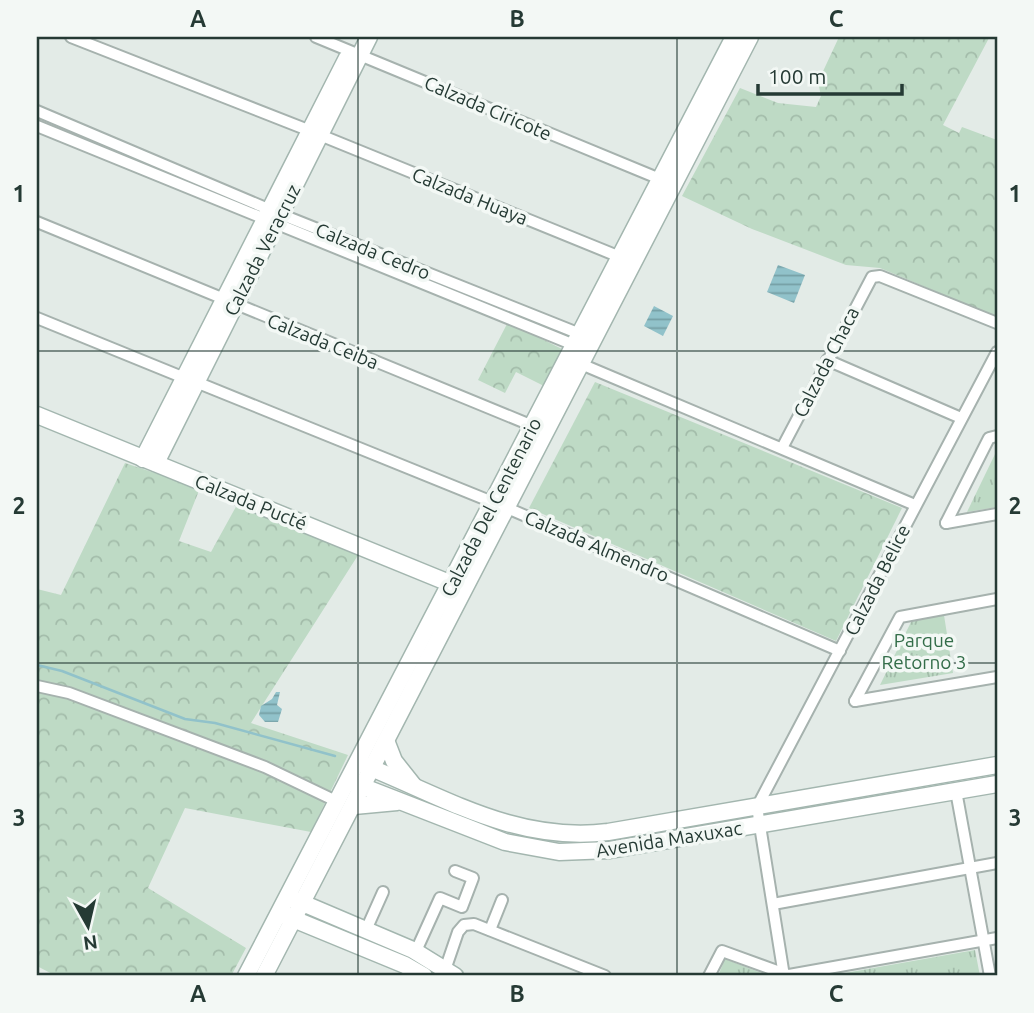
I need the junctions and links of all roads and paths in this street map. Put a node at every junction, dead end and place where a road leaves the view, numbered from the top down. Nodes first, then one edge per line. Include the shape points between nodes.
1 (71, 37) edge
2 (316, 37) edge
3 (369, 37) edge
4 (734, 37) edge
5 (750, 37) edge
6 (356, 47) edge
7 (37, 111) edge
8 (37, 126) edge
9 (314, 133) junction
10 (660, 179) junction
11 (271, 217) junction
12 (37, 222) edge
13 (620, 257) junction
14 (228, 302) junction
15 (37, 318) edge
16 (997, 323) edge
17 (583, 347) junction
18 (997, 352) edge
19 (827, 360) junction
20 (189, 379) junction
21 (37, 415) edge
22 (961, 418) junction
23 (533, 426) junction
24 (993, 437) edge
25 (782, 448) junction
26 (150, 461) junction
27 (915, 505) junction
28 (500, 506) junction
29 (997, 514) edge
30 (458, 587) junction
31 (997, 599) edge
32 (840, 651) junction
33 (997, 677) edge
34 (37, 686) edge
35 (387, 743) junction
36 (997, 765) edge
37 (366, 766) junction
38 (357, 784) junction
39 (997, 784) edge
40 (415, 787) junction
41 (956, 791) junction
42 (407, 802) junction
43 (346, 804) junction
44 (757, 807) junction
45 (482, 814) junction
46 (760, 825) junction
47 (475, 831) junction
48 (997, 863) edge
49 (971, 867) junction
50 (455, 871) dead end
51 (383, 892) dead end
52 (296, 900) junction
53 (502, 900) dead end
54 (773, 904) junction
55 (287, 916) junction
56 (366, 930) junction
57 (489, 930) junction
58 (997, 938) edge
59 (984, 940) junction
60 (416, 951) junction
61 (448, 974) edge
62 (246, 976) edge
63 (264, 976) edge
64 (424, 976) edge
65 (605, 976) edge
66 (709, 976) edge
67 (787, 976) edge
68 (990, 976) edge

1 - 9 street, Calzada Huaya
2 - 6 street, Calzada Ciricote
3 - 6 main road, Calzada Veracruz
4 - 10 main road, Calzada Del Centenario
5 - 17 main road, Calzada Del Centenario
6 - 9 main road, Calzada Veracruz
6 - 10 street, Calzada Ciricote
7 - 11 street, Calzada Cedro
8 - 11 street, Calzada Cedro
9 - 11 main road, Calzada Veracruz
9 - 13 street, Calzada Huaya
10 - 13 main road, Calzada Del Centenario
11 - 14 main road, Calzada Veracruz
11 - 17 street, Calzada Cedro
12 - 14 street, Calzada Ceiba
13 - 17 main road, Calzada Del Centenario
14 - 20 main road, Calzada Veracruz
14 - 23 street, Calzada Ceiba
15 - 20 street, Calzada Almendro
16 - 19 street, Calzada Chaca via 880,276 872,277
17 - 23 main road, Calzada Del Centenario
17 - 25 street, Calzada Cedro
17 - 28 main road, Calzada Del Centenario
18 - 22 street, Calzada Belice
19 - 22 street
19 - 25 street, Calzada Chaca
20 - 26 main road, Calzada Veracruz
20 - 28 street, Calzada Almendro
21 - 26 main road, Calzada Pucté
22 - 27 street, Calzada Belice
23 - 28 main road, Calzada Del Centenario
24 - 29 street via 946,523
25 - 27 street, Calzada Cedro
26 - 30 main road, Calzada Pucté
27 - 32 street, Calzada Belice
28 - 30 main road, Calzada Del Centenario
28 - 32 street, Calzada Almendro
30 - 35 main road, Calzada Del Centenario
30 - 37 main road, Calzada Del Centenario
31 - 33 street via 900,617 855,701
32 - 44 street, Calzada Belice
34 - 43 street via 69,693 265,767
35 - 37 main road, Calzada Del Centenario
35 - 40 main road via 394,761
36 - 44 main road, Avenida Maxuxac
37 - 38 main road, Calzada Del Centenario
37 - 40 main road, Avenida Maxuxac
38 - 42 main road, Avenida Maxuxac
38 - 43 main road, Calzada Del Centenario
39 - 41 main road, Avenida Maxuxac
40 - 45 main road, Avenida Maxuxac
41 - 46 main road, Avenida Maxuxac
41 - 49 street
42 - 43 main road
42 - 47 main road, Avenida Maxuxac
43 - 52 main road, Calzada Del Centenario
44 - 45 main road, Avenida Maxuxac via 584,835 537,832
44 - 46 street
45 - 47 main road
46 - 47 main road, Avenida Maxuxac via 610,850 559,852
46 - 54 street
48 - 49 street
49 - 54 street
49 - 59 street
50 - 60 street via 473,878 462,907 440,898
51 - 56 street
52 - 55 main road, Calzada Del Centenario
52 - 56 main road
53 - 57 street
54 - 67 street
55 - 62 main road, Calzada Del Centenario
55 - 63 main road, Calzada Del Centenario
55 - 64 main road
56 - 60 main road
57 - 61 street via 464,925 458,932
57 - 65 street
58 - 59 street
59 - 67 street
59 - 68 street
60 - 61 main road
66 - 67 street via 722,951

